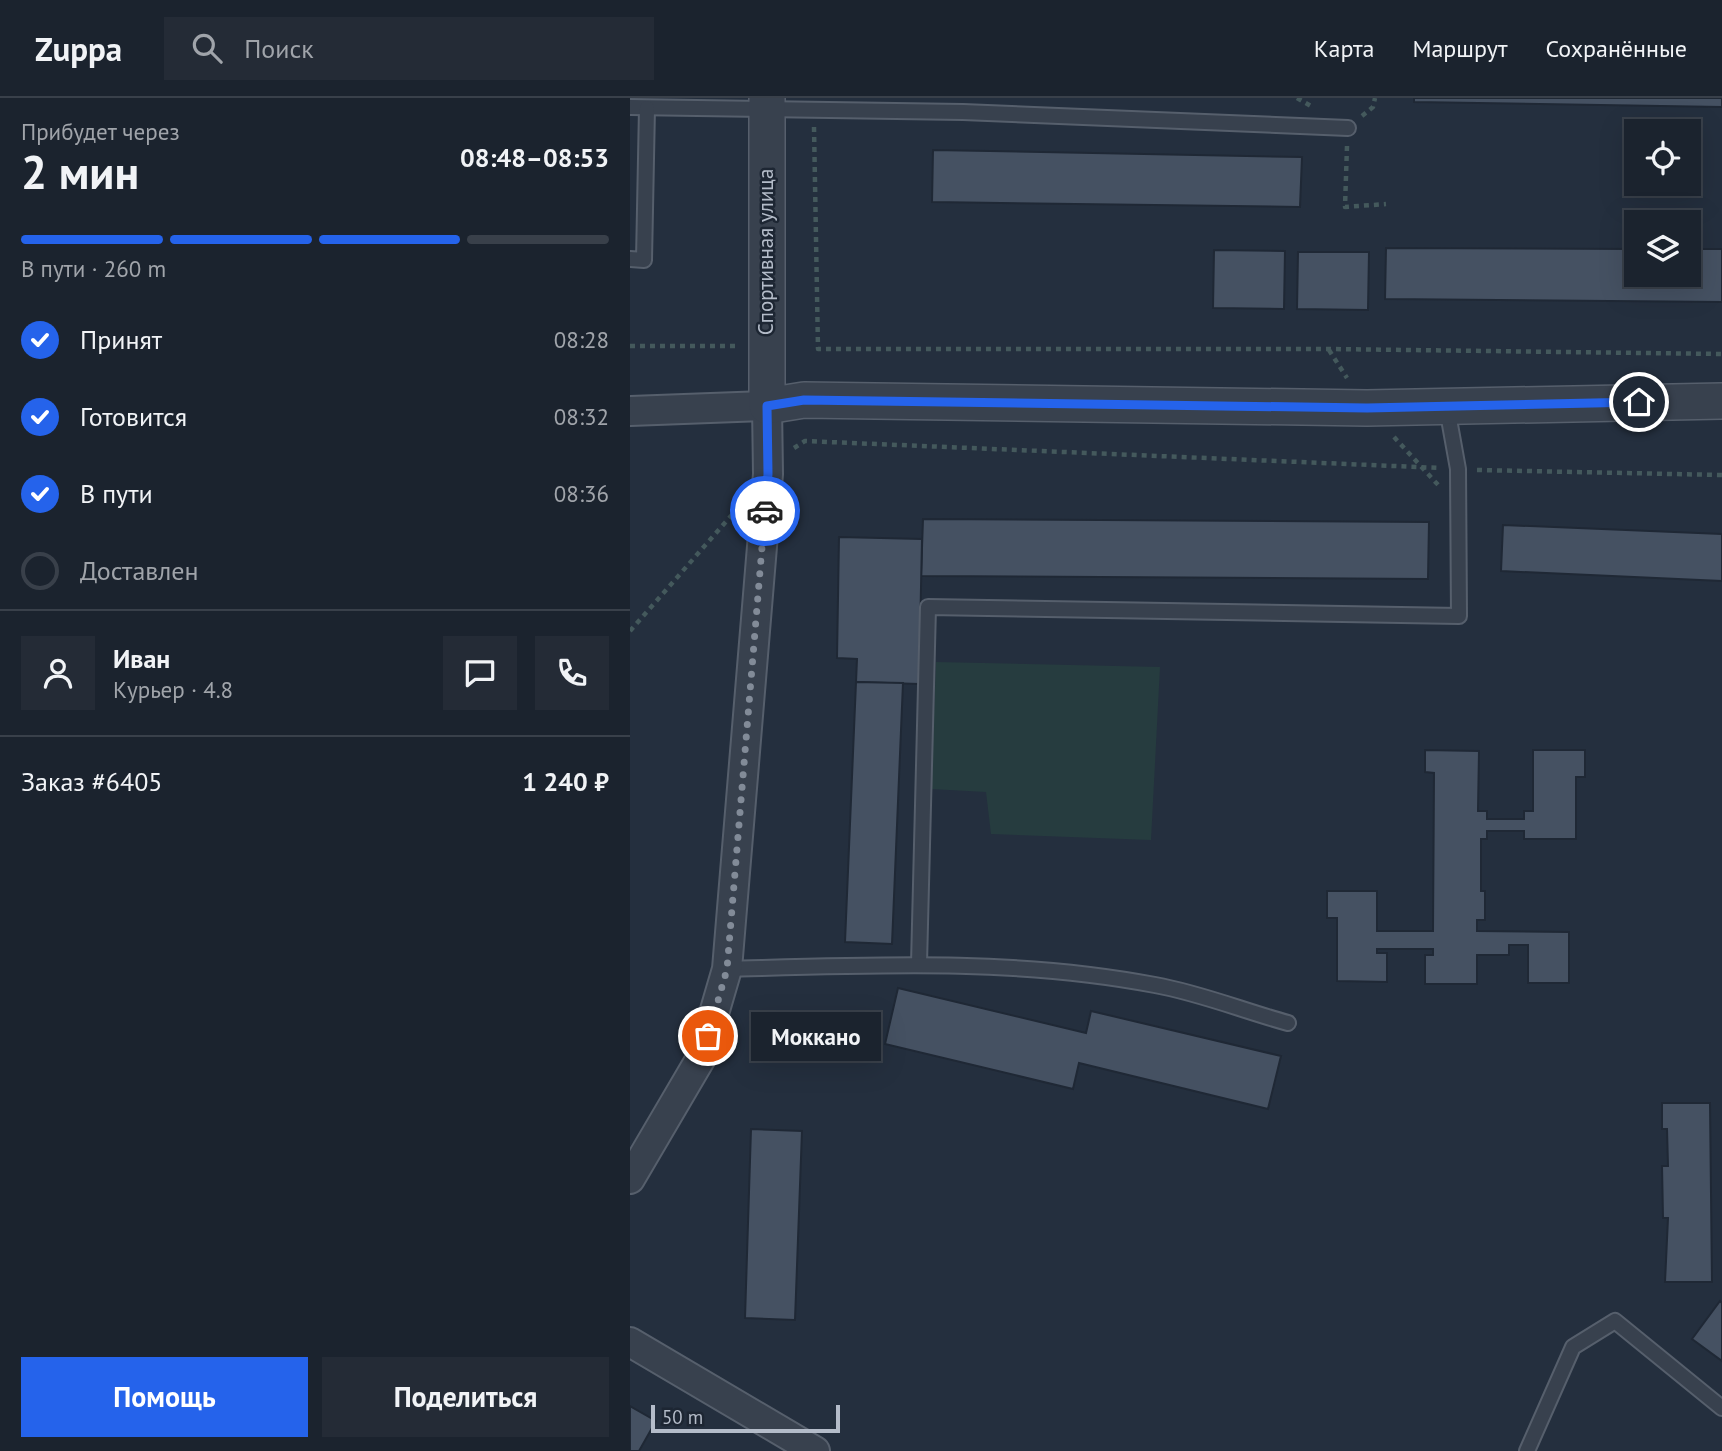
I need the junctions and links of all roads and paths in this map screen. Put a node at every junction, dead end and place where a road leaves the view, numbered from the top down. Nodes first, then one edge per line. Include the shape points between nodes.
1 (767, 104) edge
2 (864, 105) edge
3 (964, 105) edge
4 (630, 107) edge
5 (647, 108) junction
6 (814, 111) junction
7 (1348, 128) joint
8 (1385, 204) dead end
9 (630, 260) edge
10 (630, 345) edge
11 (736, 346) dead end
12 (1722, 354) edge
13 (1722, 401) edge
14 (767, 406) junction
15 (1446, 406) junction
16 (630, 411) edge
17 (1458, 469) junction
18 (768, 474) junction
19 (1722, 475) edge
20 (630, 631) edge
21 (919, 964) junction
22 (727, 969) junction
23 (1287, 1023) dead end
24 (630, 1178) edge
25 (630, 1342) edge
26 (1722, 1408) edge
27 (815, 1451) edge
28 (1527, 1451) edge

1 - 5 lane
1 - 6 lane
1 - 14 street, Спортивная улица
2 - 3 lane
2 - 6 lane
3 - 7 lane
4 - 5 lane
5 - 9 lane via 644,260
6 - 12 path via 818,349
7 - 8 path via 1345,206
10 - 11 path
13 - 15 street
14 - 15 street via 804,400
14 - 16 street
14 - 18 street
15 - 17 lane
17 - 18 path via 805,441
17 - 19 path
17 - 21 lane via 1460,616 928,607
18 - 20 path
18 - 22 street
21 - 22 lane
21 - 23 lane via 1059,971 1157,985
22 - 24 street via 701,1058
25 - 27 street
26 - 28 lane via 1615,1321 1573,1347

